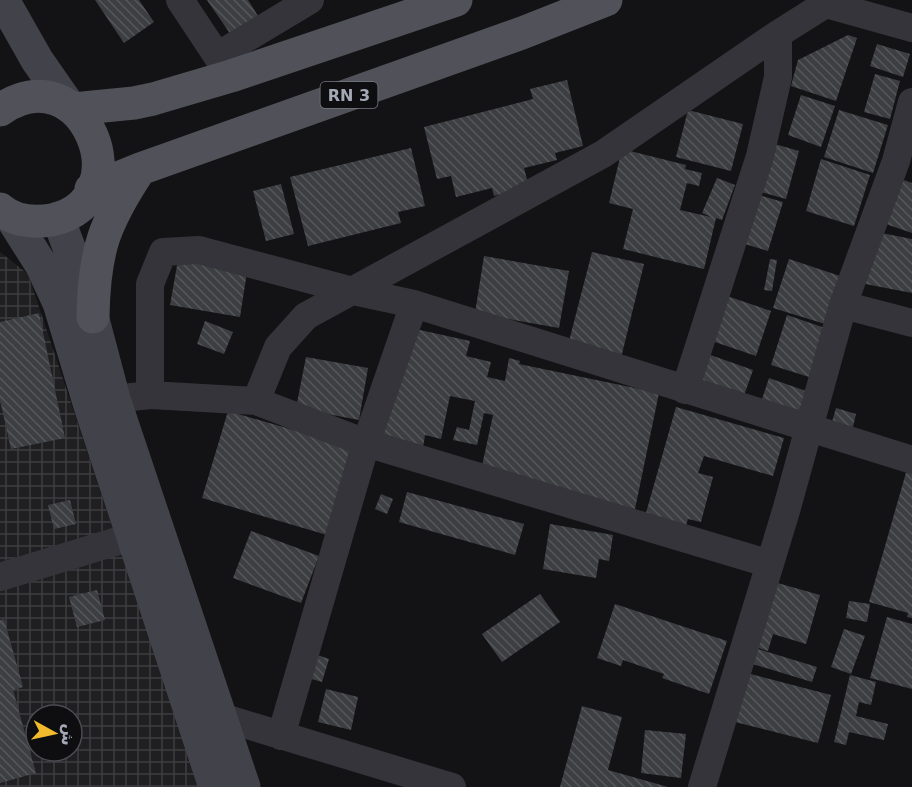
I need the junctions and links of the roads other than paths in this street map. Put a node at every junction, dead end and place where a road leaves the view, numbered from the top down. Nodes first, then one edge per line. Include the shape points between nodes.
1 (3, 0) edge
2 (180, 0) edge
3 (310, 0) edge
4 (456, 0) edge
5 (606, 0) edge
6 (829, 2) edge
7 (912, 28) edge
8 (778, 34) junction
9 (224, 66) junction
10 (912, 102) edge
11 (71, 107) junction
12 (0, 110) edge
13 (904, 163) edge
14 (140, 169) junction
15 (92, 189) junction
16 (4, 213) edge
17 (58, 218) junction
18 (353, 291) junction
19 (414, 304) junction
20 (843, 305) junction
21 (93, 317) junction
22 (912, 323) edge
23 (685, 390) junction
24 (150, 394) junction
25 (114, 399) junction
26 (256, 400) junction
27 (808, 429) junction
28 (366, 442) junction
29 (912, 460) edge
30 (134, 536) junction
31 (770, 564) junction
32 (0, 577) edge
33 (221, 717) junction
34 (281, 736) junction
35 (215, 787) edge
36 (244, 787) edge
37 (452, 787) edge
38 (702, 787) edge

1 - 11 main road via 37,60
2 - 9 street
3 - 9 street
4 - 9 main road
5 - 14 main road, RN 3
6 - 7 street
6 - 8 street
8 - 18 street via 603,154
8 - 23 street via 778,77 760,156
9 - 11 main road via 134,103
10 - 13 street
11 - 12 main road via 49,98 29,98
11 - 15 main road via 88,125 97,145 99,160
13 - 20 street
14 - 15 main road, RN 3
14 - 21 main road via 106,225 97,252
15 - 17 main road via 71,212
16 - 17 main road via 43,222
16 - 30 main road via 42,266 59,303
17 - 21 main road
18 - 19 street
18 - 24 street via 199,250 163,252 150,284
18 - 26 street via 306,316 278,347
19 - 23 street
19 - 28 street
20 - 22 street
20 - 27 street
21 - 25 main road
23 - 27 street
24 - 25 street
24 - 26 street
25 - 33 main road
26 - 28 street
27 - 29 street
27 - 31 street
28 - 31 street
28 - 34 street
30 - 32 street
30 - 35 main road
31 - 38 street
33 - 34 street
33 - 36 main road
34 - 37 street

